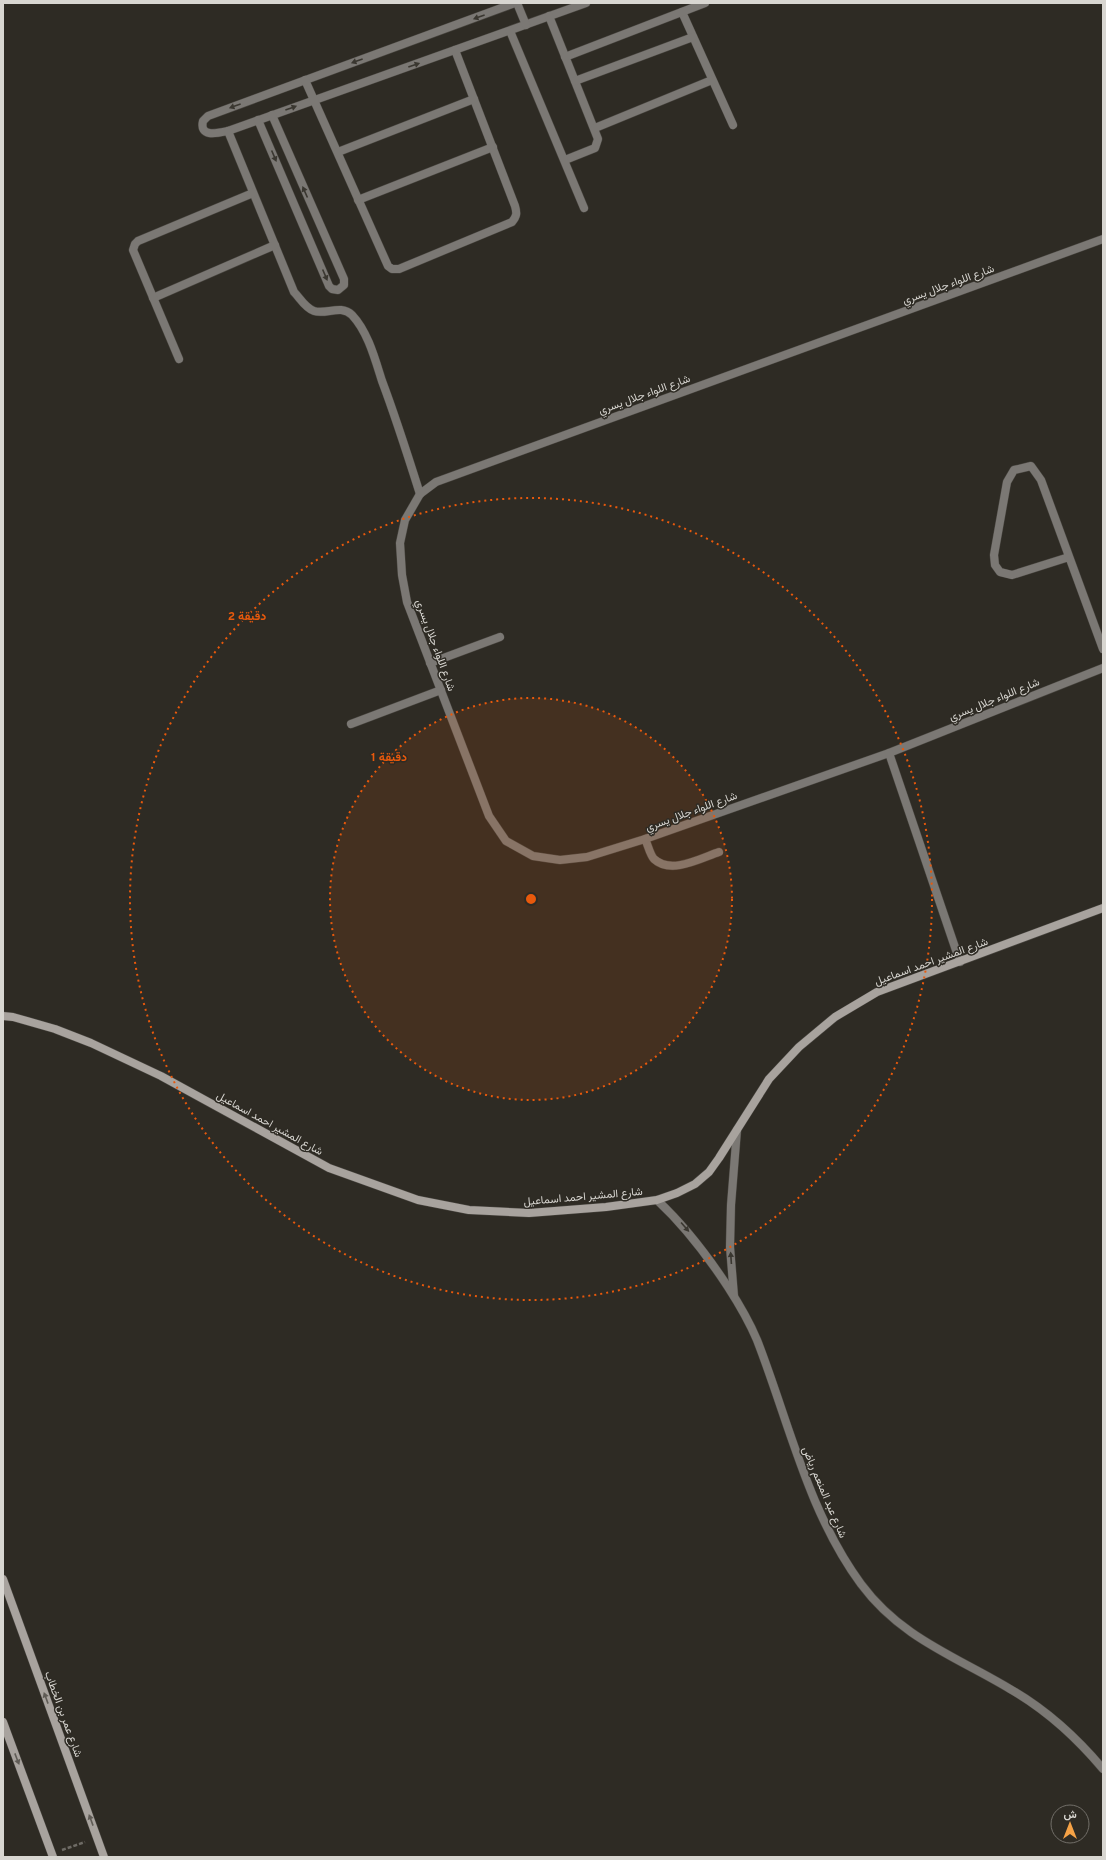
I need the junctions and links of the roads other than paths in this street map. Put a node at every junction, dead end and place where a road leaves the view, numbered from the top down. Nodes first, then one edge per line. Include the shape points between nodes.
1 (516, 3) edge
2 (586, 3) edge
3 (705, 3) edge
4 (682, 12) junction
5 (549, 16) junction
6 (526, 25) junction
7 (510, 31) junction
8 (692, 37) junction
9 (455, 50) junction
10 (565, 57) junction
11 (305, 80) junction
12 (712, 80) junction
13 (575, 81) junction
14 (474, 99) junction
15 (315, 100) junction
16 (272, 115) junction
17 (258, 120) junction
18 (732, 125) dead end
19 (595, 128) junction
20 (228, 131) junction
21 (493, 147) junction
22 (338, 152) junction
23 (565, 160) junction
24 (253, 193) junction
25 (358, 200) junction
26 (584, 208) dead end
27 (1103, 239) edge
28 (275, 245) junction
29 (153, 298) junction
30 (179, 359) dead end
31 (420, 494) junction
32 (1069, 557) junction
33 (500, 637) dead end
34 (1103, 649) edge
35 (430, 663) junction
36 (1103, 668) edge
37 (441, 690) junction
38 (350, 724) dead end
39 (889, 752) junction
40 (645, 839) junction
41 (719, 852) dead end
42 (1103, 908) edge
43 (960, 962) junction
44 (3, 1016) edge
45 (737, 1130) junction
46 (657, 1200) junction
47 (734, 1297) junction
48 (3, 1579) edge
49 (3, 1722) edge
50 (1103, 1769) edge
51 (52, 1855) edge
52 (104, 1857) edge

1 - 6 street
1 -> 11 street
2 - 5 street
3 - 4 street
4 - 8 street
4 - 10 street
5 - 6 street
5 - 10 street
6 - 7 street
7 - 9 street
7 - 23 street
8 - 12 street
8 - 13 street
9 - 14 street
15 -> 9 street
10 - 13 street
11 - 15 street
11 -> 20 street via 208,116 203,121 208,134
12 - 18 street
12 - 19 street
13 - 19 street
14 - 21 street
14 - 22 street
16 -> 15 street
15 - 22 street
16 - 17 street
17 -> 16 street via 329,286 338,290 344,285 344,279
17 - 20 street
19 - 23 street via 598,140 595,148
20 - 24 street
21 - 25 street
21 - 25 street via 515,206 516,218 512,222 399,268 392,269 388,266
22 - 25 street
23 - 26 street
24 - 28 street
24 - 29 street via 135,244 133,250
27 - 31 street, شارع اللواء جلال يسري via 478,466 436,482
28 - 29 street
28 - 31 street via 294,292 307,307 321,312 345,311 351,314 362,330 395,416
29 - 30 street
31 - 35 street, شارع اللواء جلال يسري via 405,520 400,543 407,602
32 - 32 street via 1041,480 1031,466 1014,470 1007,482 994,555 995,565 1000,572 1012,575
32 - 34 street
33 - 35 street
35 - 37 street, شارع اللواء جلال يسري
36 - 39 street, شارع اللواء جلال يسري
37 - 38 street
37 - 40 street, شارع اللواء جلال يسري via 489,816 506,841 533,856 560,860 587,857
39 - 40 street, شارع اللواء جلال يسري
39 - 43 street
40 - 41 street via 653,859 665,866 681,865
42 - 43 street, شارع المشير احمد اسماعيل
43 - 45 street, شارع المشير احمد اسماعيل via 877,992 835,1017 799,1047 769,1079
44 - 46 street, شارع المشير احمد اسماعيل via 55,1029 91,1042 161,1076 329,1168 418,1200 469,1210 529,1214
45 - 46 street, شارع المشير احمد اسماعيل via 709,1172 695,1184
47 -> 45 street, شارع عبد المنعم رياض via 730,1247
46 -> 47 street, شارع عبد المنعم رياض via 695,1239
47 - 50 street, شارع عبد المنعم رياض via 756,1339 780,1410 821,1515 839,1552 862,1586 890,1616 922,1641 1010,1689 1044,1711
52 -> 48 street, شارع عمر بن الخطاب
49 -> 51 street

